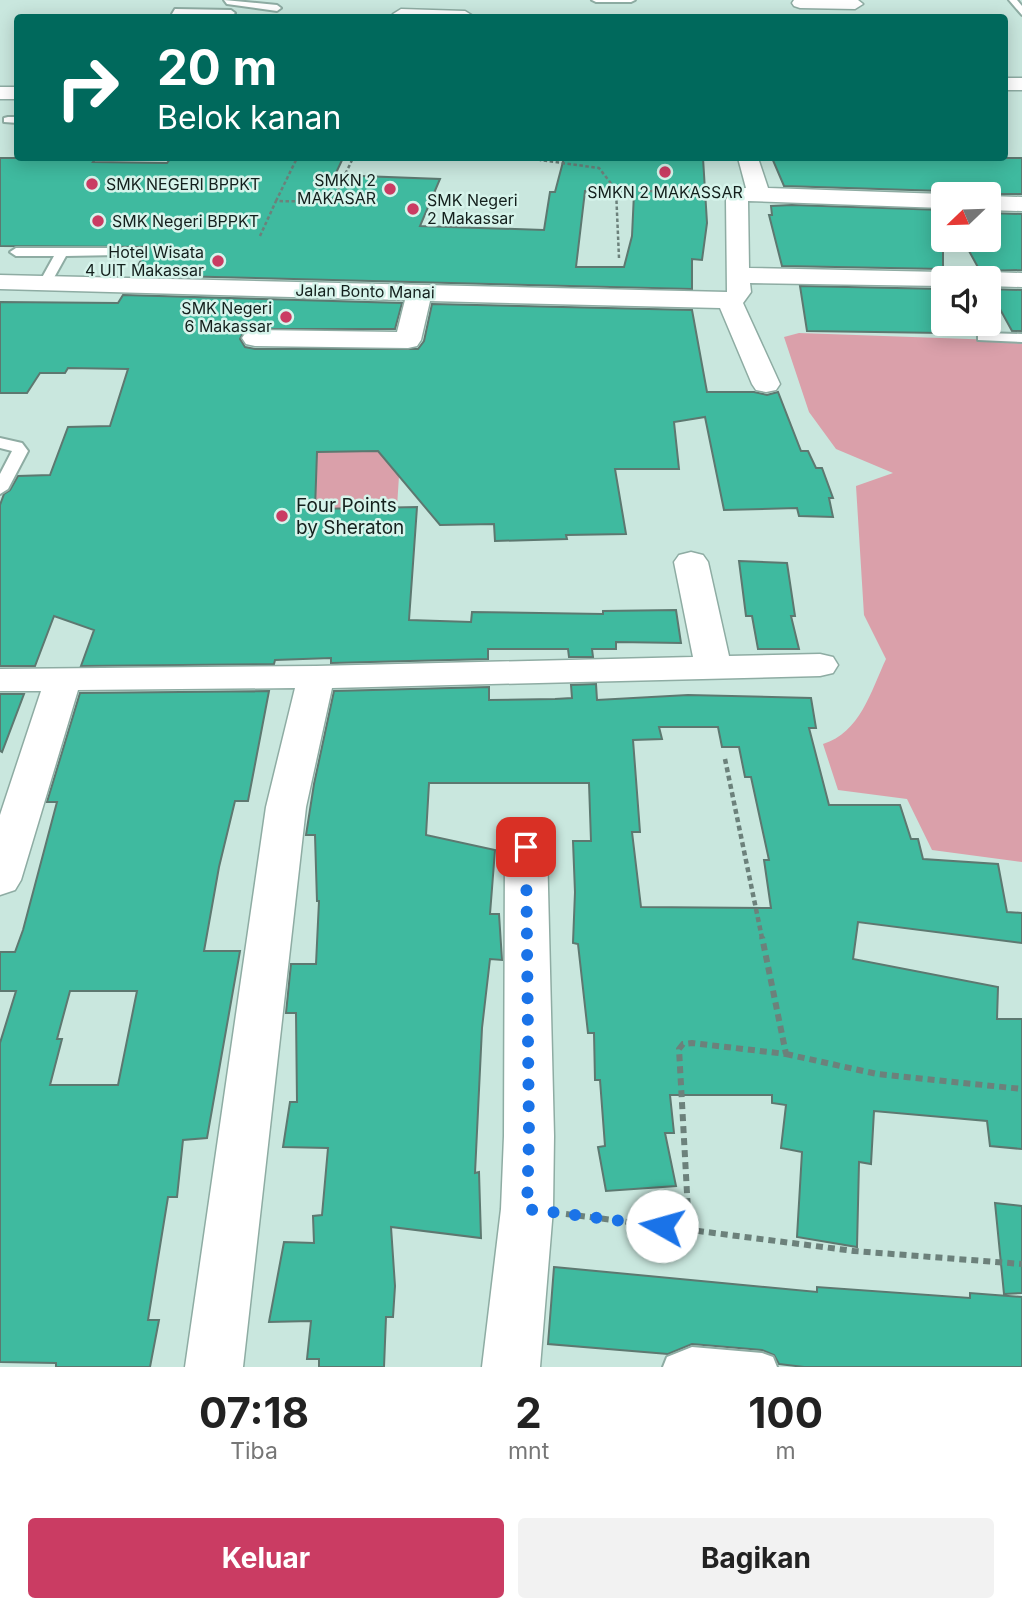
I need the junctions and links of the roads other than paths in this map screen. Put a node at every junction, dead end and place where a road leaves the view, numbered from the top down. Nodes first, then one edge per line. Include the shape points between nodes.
1 (596, 0) edge
2 (631, 0) edge
3 (1013, 0) edge
4 (225, 2) edge
5 (194, 3) edge
6 (800, 3) dead end
7 (855, 7) edge
8 (277, 8) dead end
9 (1022, 12) edge
10 (174, 14) edge
11 (748, 161) edge
12 (748, 194) junction
13 (931, 201) edge
14 (1001, 203) edge
15 (1022, 204) edge
16 (16, 252) dead end
17 (62, 252) junction
18 (115, 252) dead end
19 (931, 279) edge
20 (1001, 279) edge
21 (1022, 280) edge
22 (0, 282) edge
23 (45, 283) junction
24 (733, 287) junction
25 (420, 292) junction
26 (983, 337) dead end
27 (255, 338) dead end
28 (1022, 338) edge
29 (766, 384) dead end
30 (0, 443) edge
31 (0, 489) edge
32 (691, 562) dead end
33 (820, 665) dead end
34 (713, 667) junction
35 (316, 677) junction
36 (62, 679) junction
37 (0, 680) edge
38 (526, 847) dead end
39 (0, 880) edge
40 (214, 1367) edge
41 (511, 1367) edge
42 (678, 1367) edge
43 (762, 1367) edge

1 - 2 lane
3 - 9 lane
4 - 5 lane via 213,7
4 - 8 lane
5 - 10 lane
6 - 7 street
11 - 12 street
12 - 13 street
12 - 24 street
14 - 15 street
16 - 17 lane
17 - 18 lane
17 - 23 lane
19 - 24 street, Jalan Bonto Manai
20 - 21 street
22 - 23 street, Jalan Bonto Manai
23 - 25 street, Jalan Bonto Manai
24 - 25 street, Jalan Bonto Manai
24 - 29 street
25 - 27 street via 408,340
26 - 28 lane
30 - 31 lane via 17,446 20,451
32 - 34 street
33 - 34 street
34 - 35 street
35 - 36 street
35 - 40 street via 286,807
36 - 37 street
36 - 39 street
38 - 41 street via 527,1209
42 - 43 lane via 692,1361

